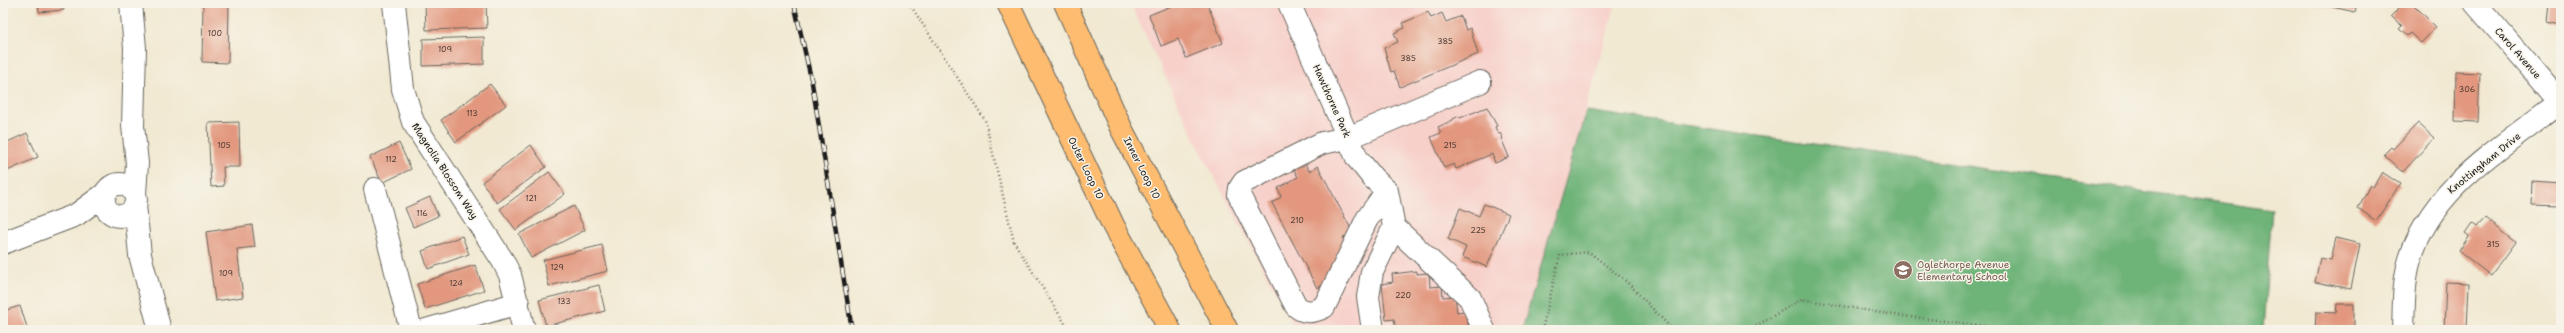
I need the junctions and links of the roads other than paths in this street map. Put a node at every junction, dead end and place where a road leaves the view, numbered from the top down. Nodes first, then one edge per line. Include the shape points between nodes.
1 (132, 3) edge
2 (394, 3) edge
3 (1008, 3) edge
4 (1065, 3) edge
5 (1289, 3) edge
6 (2475, 3) edge
7 (1480, 82) dead end
8 (2561, 102) edge
9 (133, 126) junction
10 (1348, 138) junction
11 (376, 189) dead end
12 (108, 191) junction
13 (1387, 191) junction
14 (126, 207) junction
15 (76, 215) junction
16 (1394, 227) junction
17 (3, 243) edge
18 (518, 303) junction
19 (160, 330) edge
20 (411, 330) edge
21 (426, 330) edge
22 (524, 330) edge
23 (1170, 330) edge
24 (1227, 330) edge
25 (1373, 330) edge
26 (1484, 330) edge
27 (2403, 330) edge

1 - 9 street via 135,48
2 - 18 street, Magnolia Blossom Way via 403,89 413,122 503,261
3 - 23 highway, Outer Loop 10 via 1113,225
4 - 24 highway, Inner Loop 10 via 1121,128
5 - 10 street, Hawthorne Park
6 - 8 street, Carol Avenue
7 - 10 street
8 - 27 street, Knottingham Drive via 2450,189 2433,209 2422,225 2408,265
9 - 12 street via 123,160
9 - 14 street via 137,163
10 - 13 street, Hawthorne Park via 1357,158
10 - 13 street via 1322,143 1244,182 1240,188 1239,195 1296,306 1302,311 1324,307 1367,219
11 - 20 street
12 - 14 street via 107,208
12 - 14 street via 114,186 124,185
12 - 15 street
13 - 16 street
14 - 15 street
14 - 19 street
15 - 17 street
16 - 25 street via 1372,272 1368,297
16 - 26 street via 1470,298
18 - 21 street
18 - 22 street, Magnolia Blossom Way

